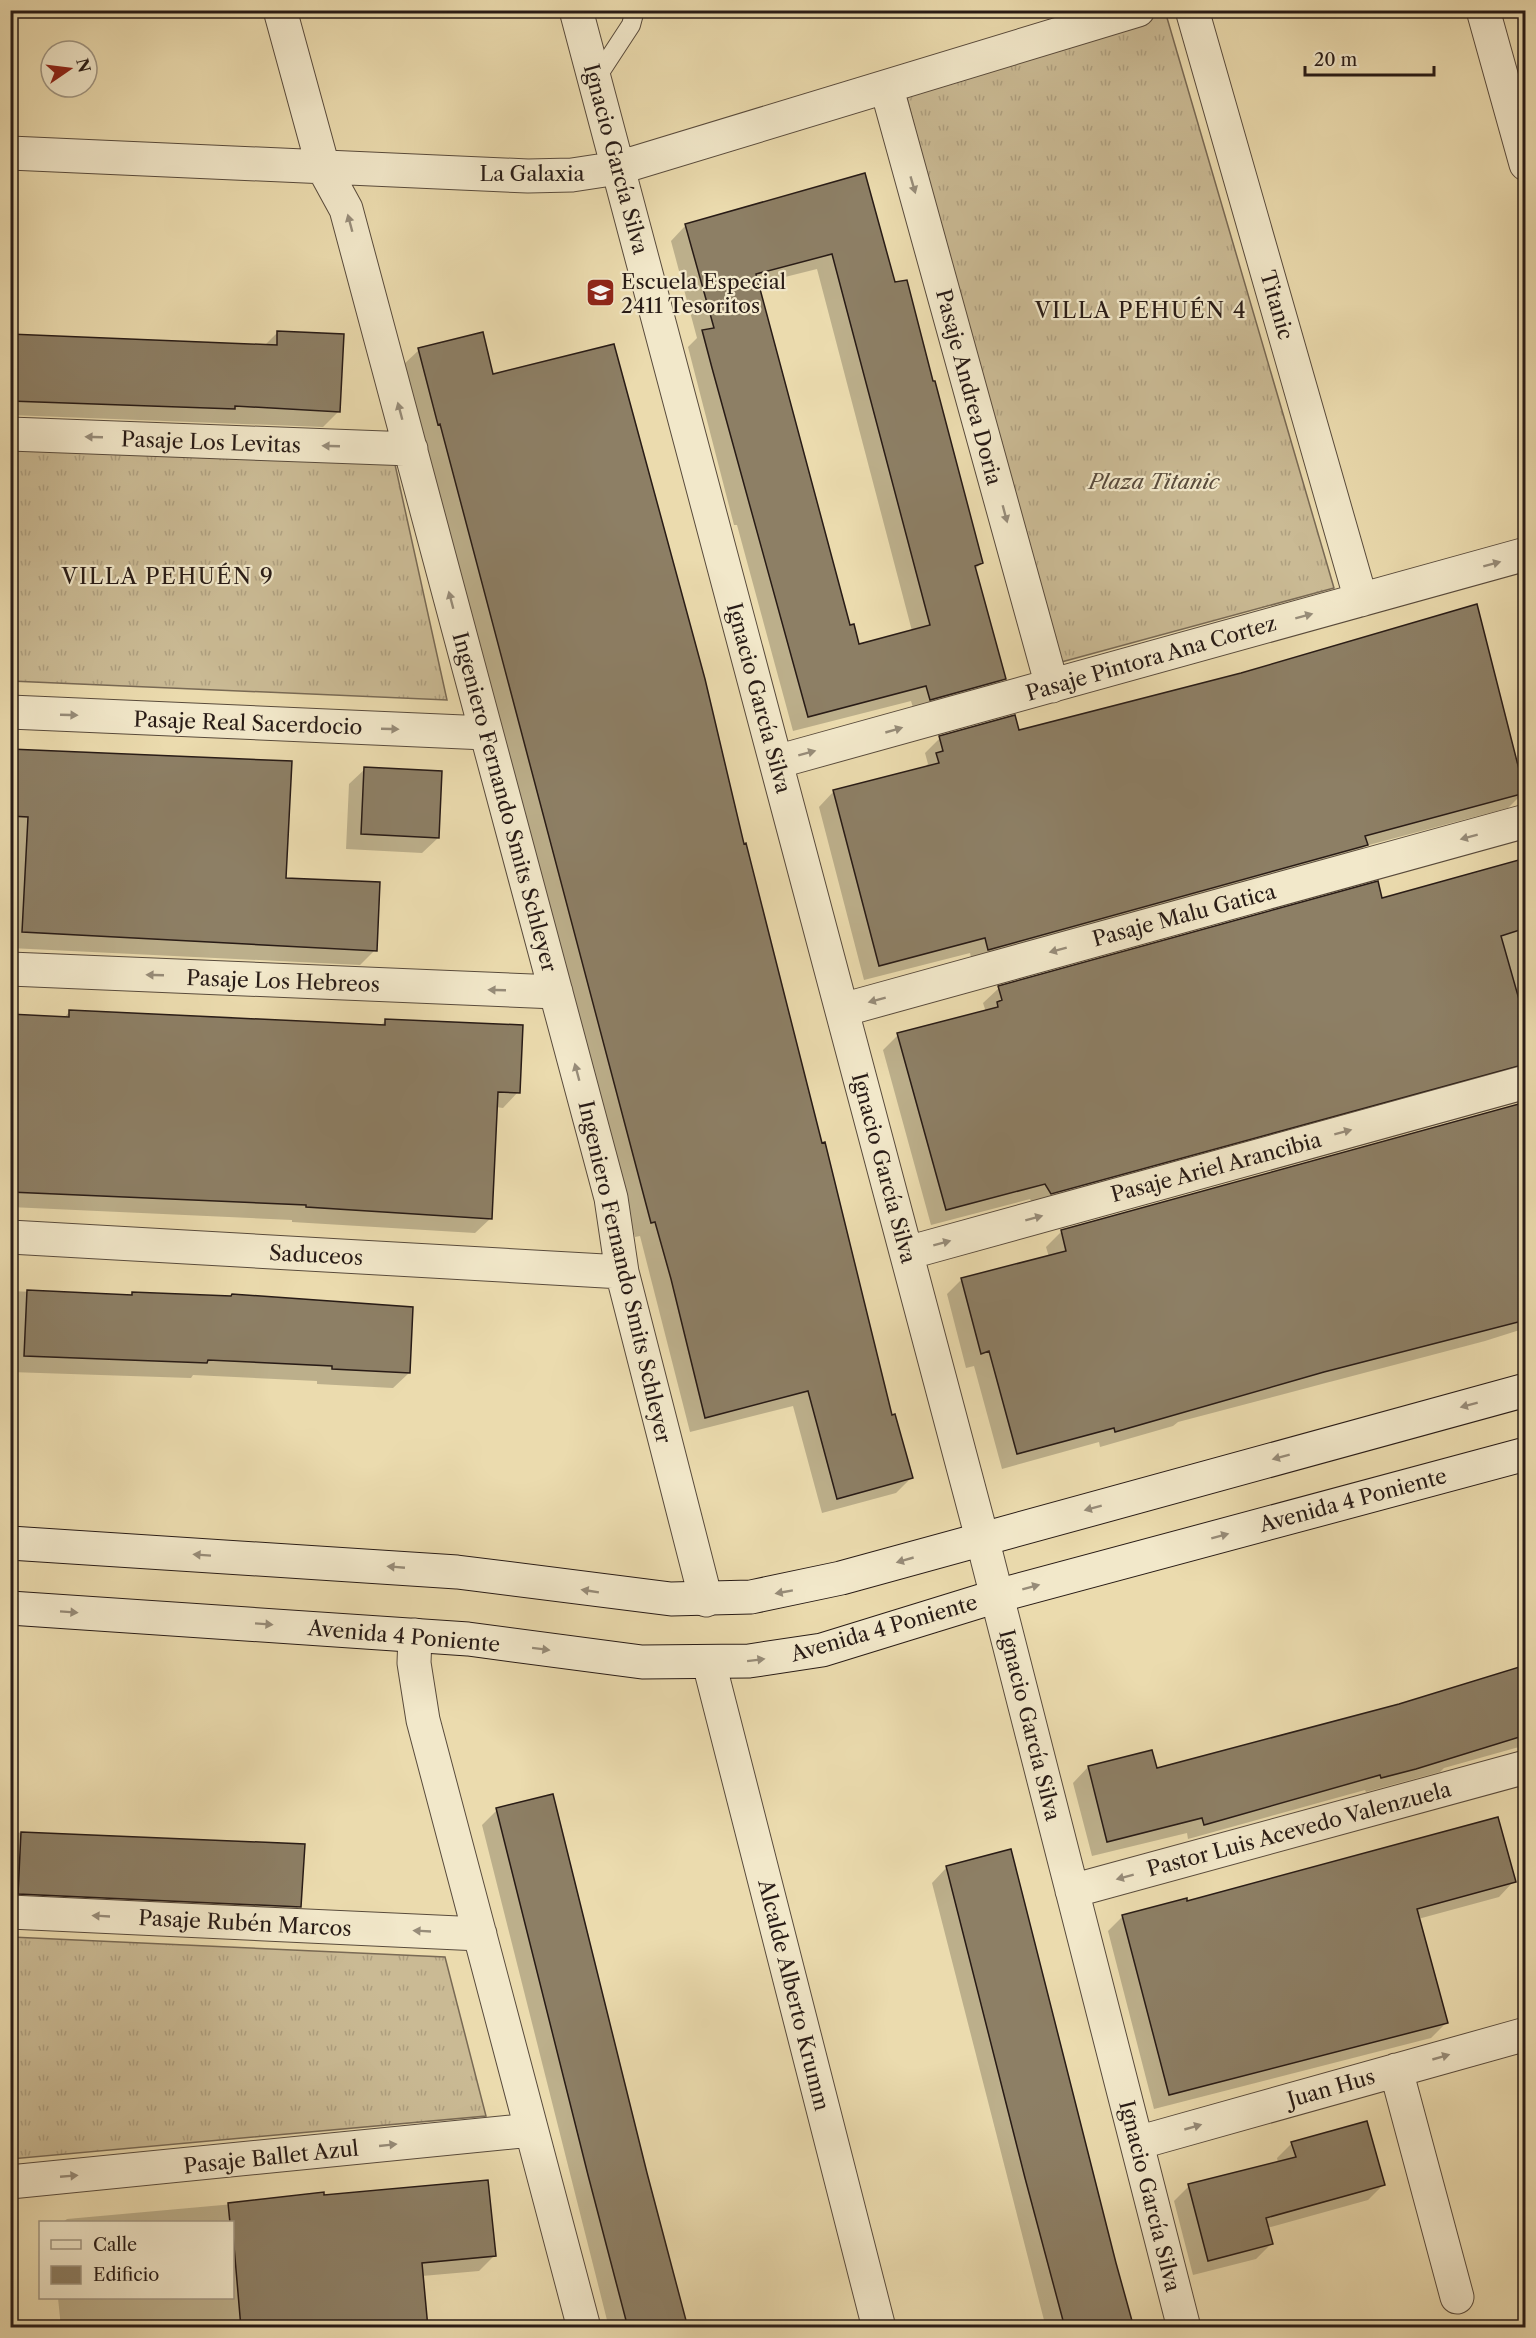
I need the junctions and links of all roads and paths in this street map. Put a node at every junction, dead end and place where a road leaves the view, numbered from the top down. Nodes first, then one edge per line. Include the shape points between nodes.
1 (280, 10) edge
2 (576, 10) edge
3 (635, 10) edge
4 (1138, 10) edge
5 (1192, 10) edge
6 (1483, 10) edge
7 (595, 80) junction
8 (887, 89) junction
9 (10, 153) edge
10 (1526, 165) edge
11 (323, 167) junction
12 (618, 168) junction
13 (10, 434) edge
14 (411, 449) junction
15 (1526, 554) edge
16 (1361, 600) junction
17 (1052, 686) junction
18 (10, 712) edge
19 (486, 733) junction
20 (776, 762) junction
21 (1526, 821) edge
22 (10, 969) edge
23 (556, 992) junction
24 (842, 1010) junction
25 (1526, 1082) edge
26 (10, 1237) edge
27 (907, 1253) junction
28 (622, 1272) junction
29 (1526, 1390) edge
30 (1526, 1454) edge
31 (982, 1538) junction
32 (10, 1543) edge
33 (997, 1596) junction
34 (706, 1600) junction
35 (10, 1608) edge
36 (415, 1635) junction
37 (709, 1664) junction
38 (1526, 1767) edge
39 (1072, 1891) junction
40 (10, 1912) edge
41 (480, 1934) junction
42 (1526, 2034) edge
43 (1396, 2070) junction
44 (531, 2130) junction
45 (1137, 2143) junction
46 (10, 2182) edge
47 (1457, 2297) dead end
48 (584, 2328) edge
49 (879, 2328) edge
50 (1184, 2328) edge

1 - 11 street, Ingeniero Fernando Smits Schleyer
2 - 7 street, Ignacio García Silva
3 - 7 lane via 632,26
4 - 8 street, La Galaxia
5 - 16 street, Titanic
6 - 10 street
7 - 12 street, Ignacio García Silva
8 - 12 street, La Galaxia
8 -> 17 street, Pasaje Andrea Doria
9 - 11 street, La Galaxia
11 - 12 street, La Galaxia via 528,176
14 -> 11 street, Ingeniero Fernando Smits Schleyer via 346,209
12 - 20 street, Ignacio García Silva
14 -> 13 street, Pasaje Los Levitas
19 -> 14 street, Ingeniero Fernando Smits Schleyer
16 -> 15 street, Pasaje Pintora Ana Cortez
17 -> 16 street, Pasaje Pintora Ana Cortez
20 -> 17 street, Pasaje Pintora Ana Cortez
18 -> 19 street, Pasaje Real Sacerdocio
19 - 23 street, Ingeniero Fernando Smits Schleyer
20 - 24 street, Ignacio García Silva
21 -> 24 street, Pasaje Malu Gatica
23 -> 22 street, Pasaje Los Hebreos
28 -> 23 street, Ingeniero Fernando Smits Schleyer via 611,1198
24 - 27 street, Ignacio García Silva
27 -> 25 street, Pasaje Ariel Arancibia
26 - 28 street, Saduceos
27 - 31 street, Ignacio García Silva
28 - 34 street, Ingeniero Fernando Smits Schleyer
29 -> 31 street
33 -> 30 street, Avenida 4 Poniente
31 - 33 street, Ignacio García Silva
31 -> 34 street via 796,1590
34 -> 32 street via 604,1593 457,1572
37 -> 33 street, Avenida 4 Poniente via 822,1650
33 - 39 street, Ignacio García Silva
35 -> 36 street, Avenida 4 Poniente
36 -> 37 street, Avenida 4 Poniente via 642,1662
36 - 41 street via 414,1663 423,1720
37 - 49 street, Alcalde Alberto Krumm
38 -> 39 street, Pastor Luis Acevedo Valenzuela
39 - 45 street, Ignacio García Silva
41 -> 40 street, Pasaje Rubén Marcos
41 - 44 street
43 -> 42 street, Juan Hus
45 -> 43 street, Juan Hus
43 - 47 street
46 -> 44 street, Pasaje Ballet Azul
44 - 48 street
45 - 50 street, Ignacio García Silva

